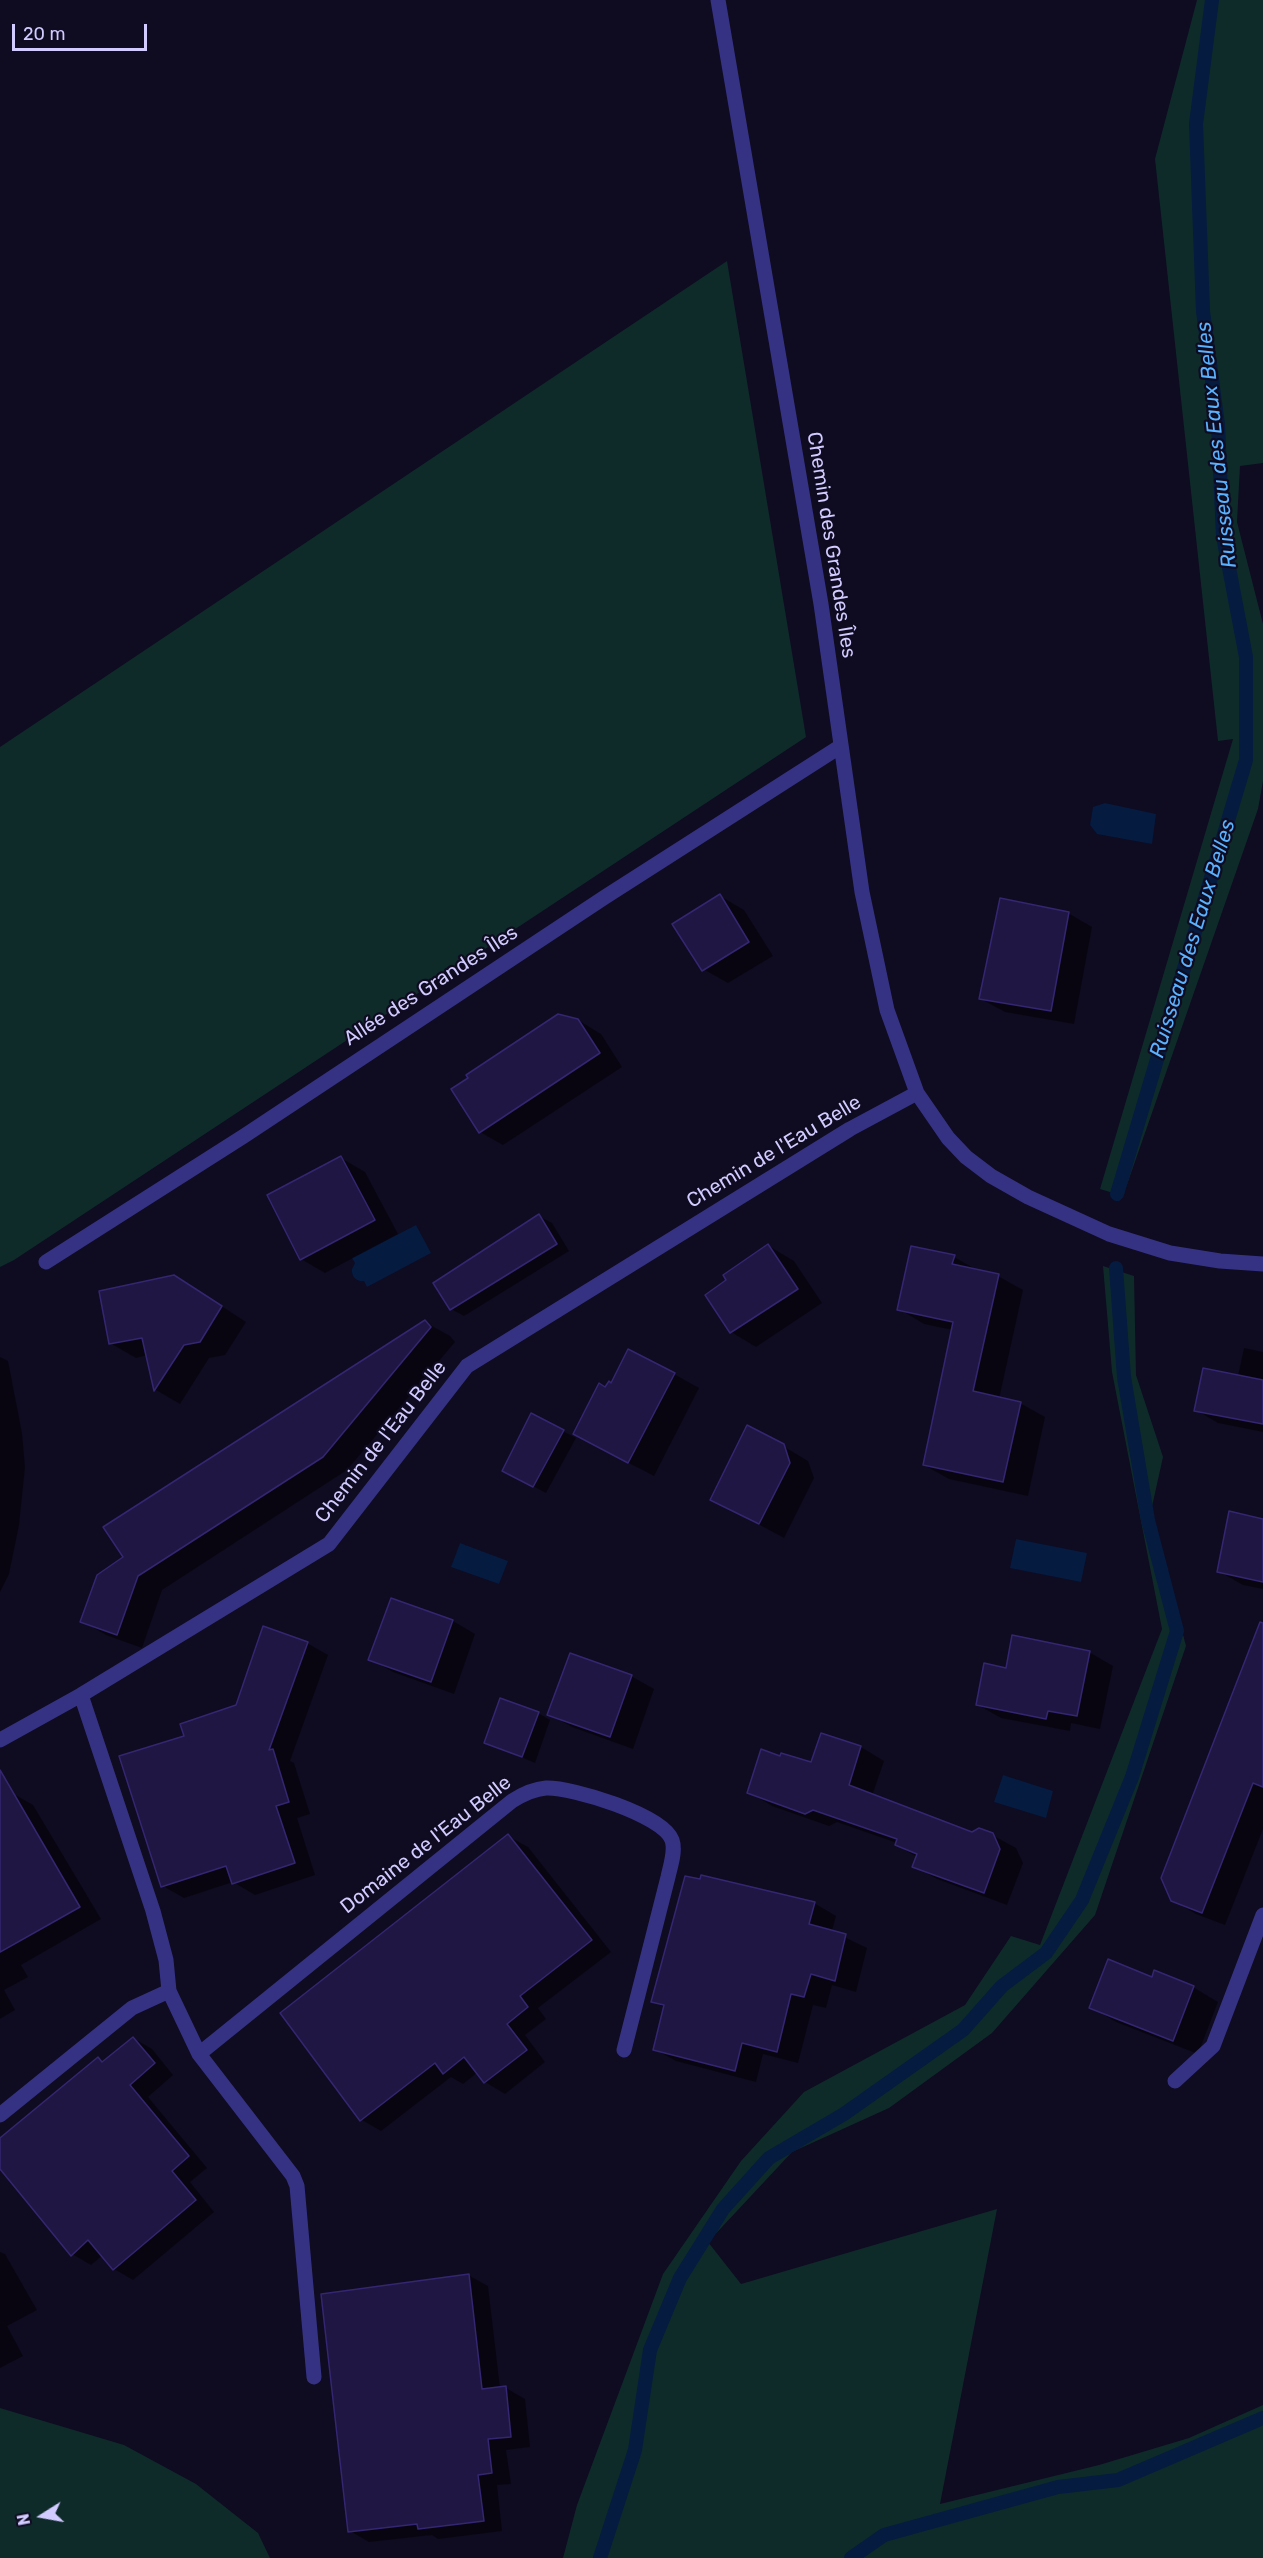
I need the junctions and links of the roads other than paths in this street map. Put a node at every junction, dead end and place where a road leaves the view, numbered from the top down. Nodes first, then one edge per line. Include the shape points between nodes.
1 (718, 0) edge
2 (841, 746) junction
3 (917, 1093) junction
4 (46, 1262) dead end
5 (1263, 1264) edge
6 (81, 1695) junction
7 (0, 1740) edge
8 (1263, 1915) edge
9 (169, 1991) junction
10 (624, 2050) dead end
11 (199, 2054) junction
12 (1175, 2081) dead end
13 (0, 2115) edge
14 (314, 2377) dead end

1 - 2 street, Chemin des Grandes Îles via 821,604
2 - 3 street, Chemin des Grandes Îles via 875,959 887,1010
2 - 4 street, Allée des Grandes Îles
3 - 5 street, Chemin des Grandes Îles via 966,1157 1028,1197 1109,1234 1170,1252
3 - 6 street, Chemin de l'Eau Belle via 850,1129 467,1366 329,1544
6 - 7 street, Chemin de l'Eau Belle
6 - 9 street via 153,1911 166,1960
8 - 12 street via 1213,2046
9 - 11 street
9 - 13 street via 132,2008
10 - 11 street, Domaine de l'Eau Belle via 673,1856 672,1840 662,1827 646,1817 582,1794 548,1788 528,1791 512,1801
11 - 14 street via 297,2186

